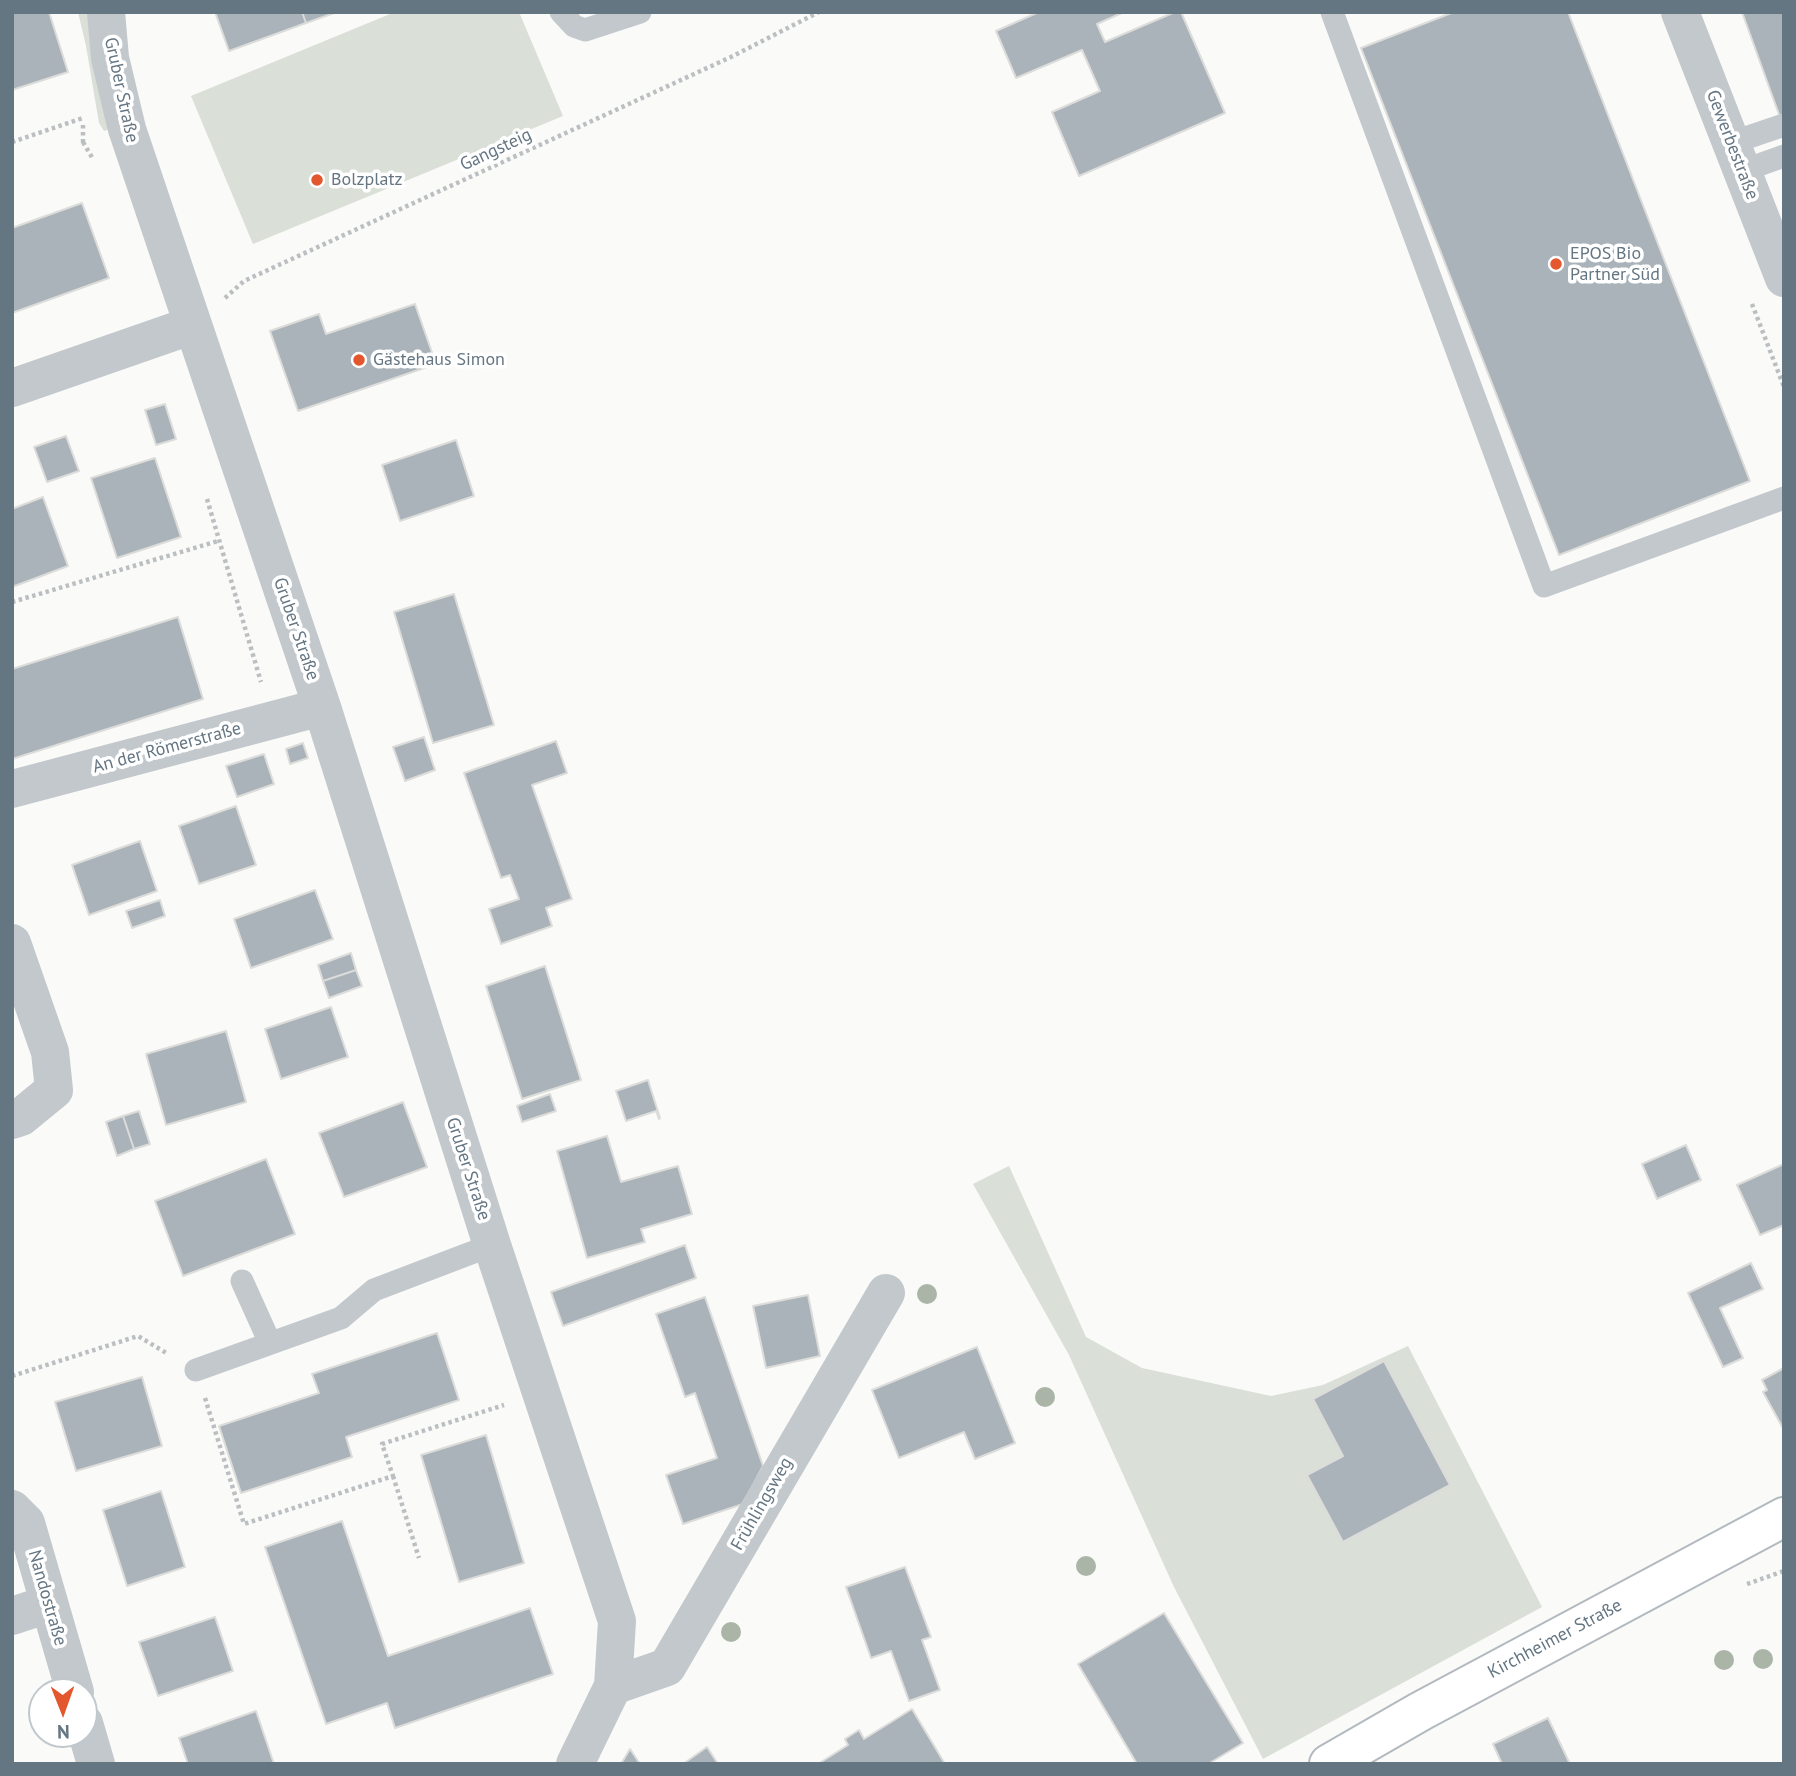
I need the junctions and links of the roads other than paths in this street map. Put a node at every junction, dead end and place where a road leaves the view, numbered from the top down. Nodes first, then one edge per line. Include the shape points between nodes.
1 (106, 12) edge
2 (561, 12) edge
3 (640, 12) edge
4 (1332, 12) edge
5 (1680, 12) edge
6 (1784, 125) edge
7 (1784, 156) edge
8 (1737, 157) junction
9 (1784, 278) edge
10 (193, 325) junction
11 (12, 387) edge
12 (1784, 498) edge
13 (322, 707) junction
14 (12, 789) edge
15 (12, 943) edge
16 (12, 1120) edge
17 (492, 1245) junction
18 (242, 1281) dead end
19 (887, 1293) dead end
20 (270, 1343) junction
21 (196, 1370) road end
22 (12, 1509) edge
23 (1784, 1517) edge
24 (48, 1604) junction
25 (12, 1616) edge
26 (71, 1678) edge
27 (613, 1686) junction
28 (575, 1764) edge
29 (1329, 1764) edge

1 - 10 street, Gruber Straße via 110,58 127,129
2 - 3 lane via 585,30
4 - 12 lane via 1544,586
5 - 8 street, Gewerbestraße
6 - 8 lane
7 - 8 lane
8 - 9 street, Gewerbestraße
10 - 11 street
10 - 13 street, Gruber Straße
13 - 14 street, An der Römerstraße
13 - 17 street, Gruber Straße
15 - 16 street via 50,1052 54,1090
17 - 20 lane via 374,1290 341,1318
17 - 27 street, Gruber Straße via 617,1621
18 - 20 lane
19 - 27 street, Frühlingsweg via 667,1667
20 - 21 lane
22 - 24 street, Nandostraße via 26,1523
23 - 29 main road, Kirchheimer Straße
24 - 25 street
24 - 26 street, Nandostraße
27 - 28 street, Gruber Straße

